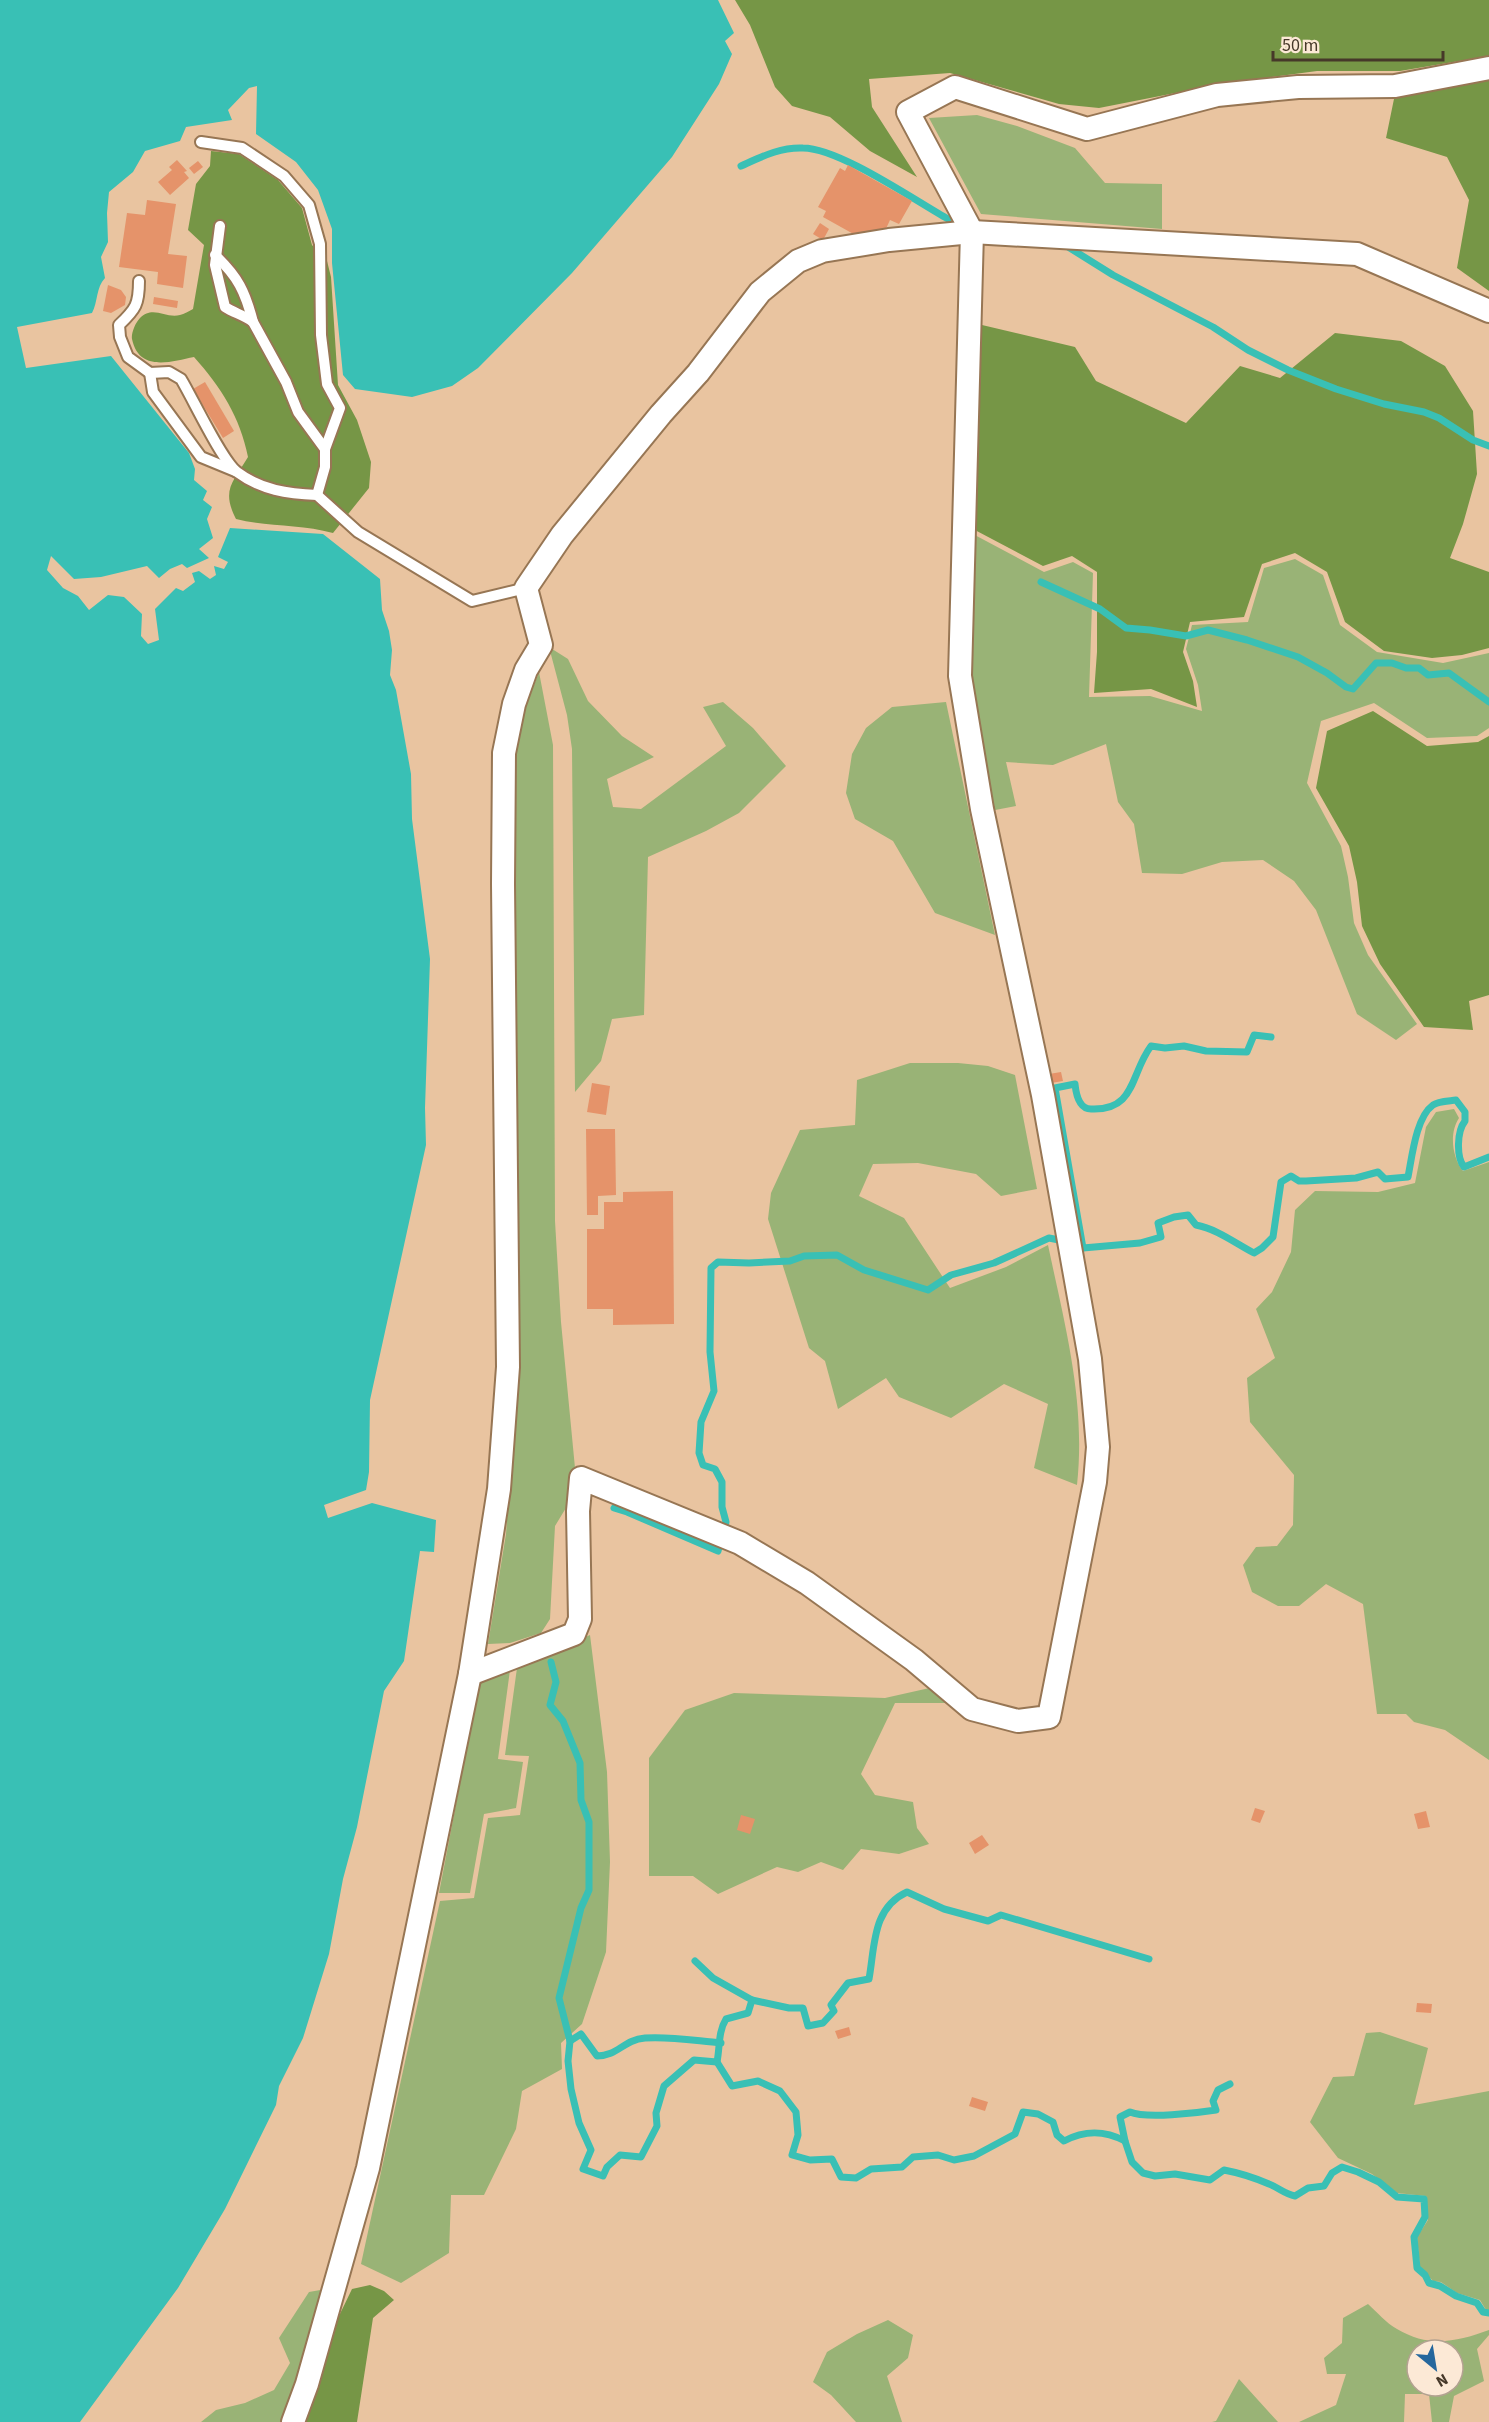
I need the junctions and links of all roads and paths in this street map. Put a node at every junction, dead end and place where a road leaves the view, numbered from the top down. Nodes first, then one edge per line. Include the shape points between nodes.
1 (1489, 68) edge
2 (201, 142) dead end
3 (220, 226) dead end
4 (972, 232) junction
5 (215, 255) junction
6 (139, 281) dead end
7 (1489, 311) edge
8 (253, 322) junction
9 (150, 373) junction
10 (325, 449) junction
11 (235, 471) junction
12 (317, 495) junction
13 (525, 588) junction
14 (470, 1674) junction
15 (293, 2422) edge

1 - 4 street via 1395,86 1298,87 1217,95 1087,129 955,87 908,112
2 - 10 lane via 242,148 284,176 309,205 320,244 321,335 327,384 340,408
3 - 5 lane
4 - 7 street via 1357,254
4 - 13 street via 822,251 798,261 760,292 698,373 562,535
4 - 14 street via 960,676 982,809 1045,1107 1090,1359 1097,1420 1095,1482 1049,1717 1018,1721 972,1709 914,1660 798,1577 740,1543 581,1478 580,1619 574,1634
5 - 8 lane via 234,273 246,294
5 - 8 lane via 225,307
6 - 9 lane via 139,301 119,325 120,338 128,357
8 - 10 lane via 286,382 297,412
9 - 11 lane via 153,392 201,457
9 - 11 lane via 169,372 182,379
10 - 12 lane via 325,467
11 - 12 lane via 260,486 291,495
12 - 13 lane via 358,532 472,601
13 - 14 street via 541,645 518,692 504,753 508,1367 499,1489
14 - 15 street via 368,2168

